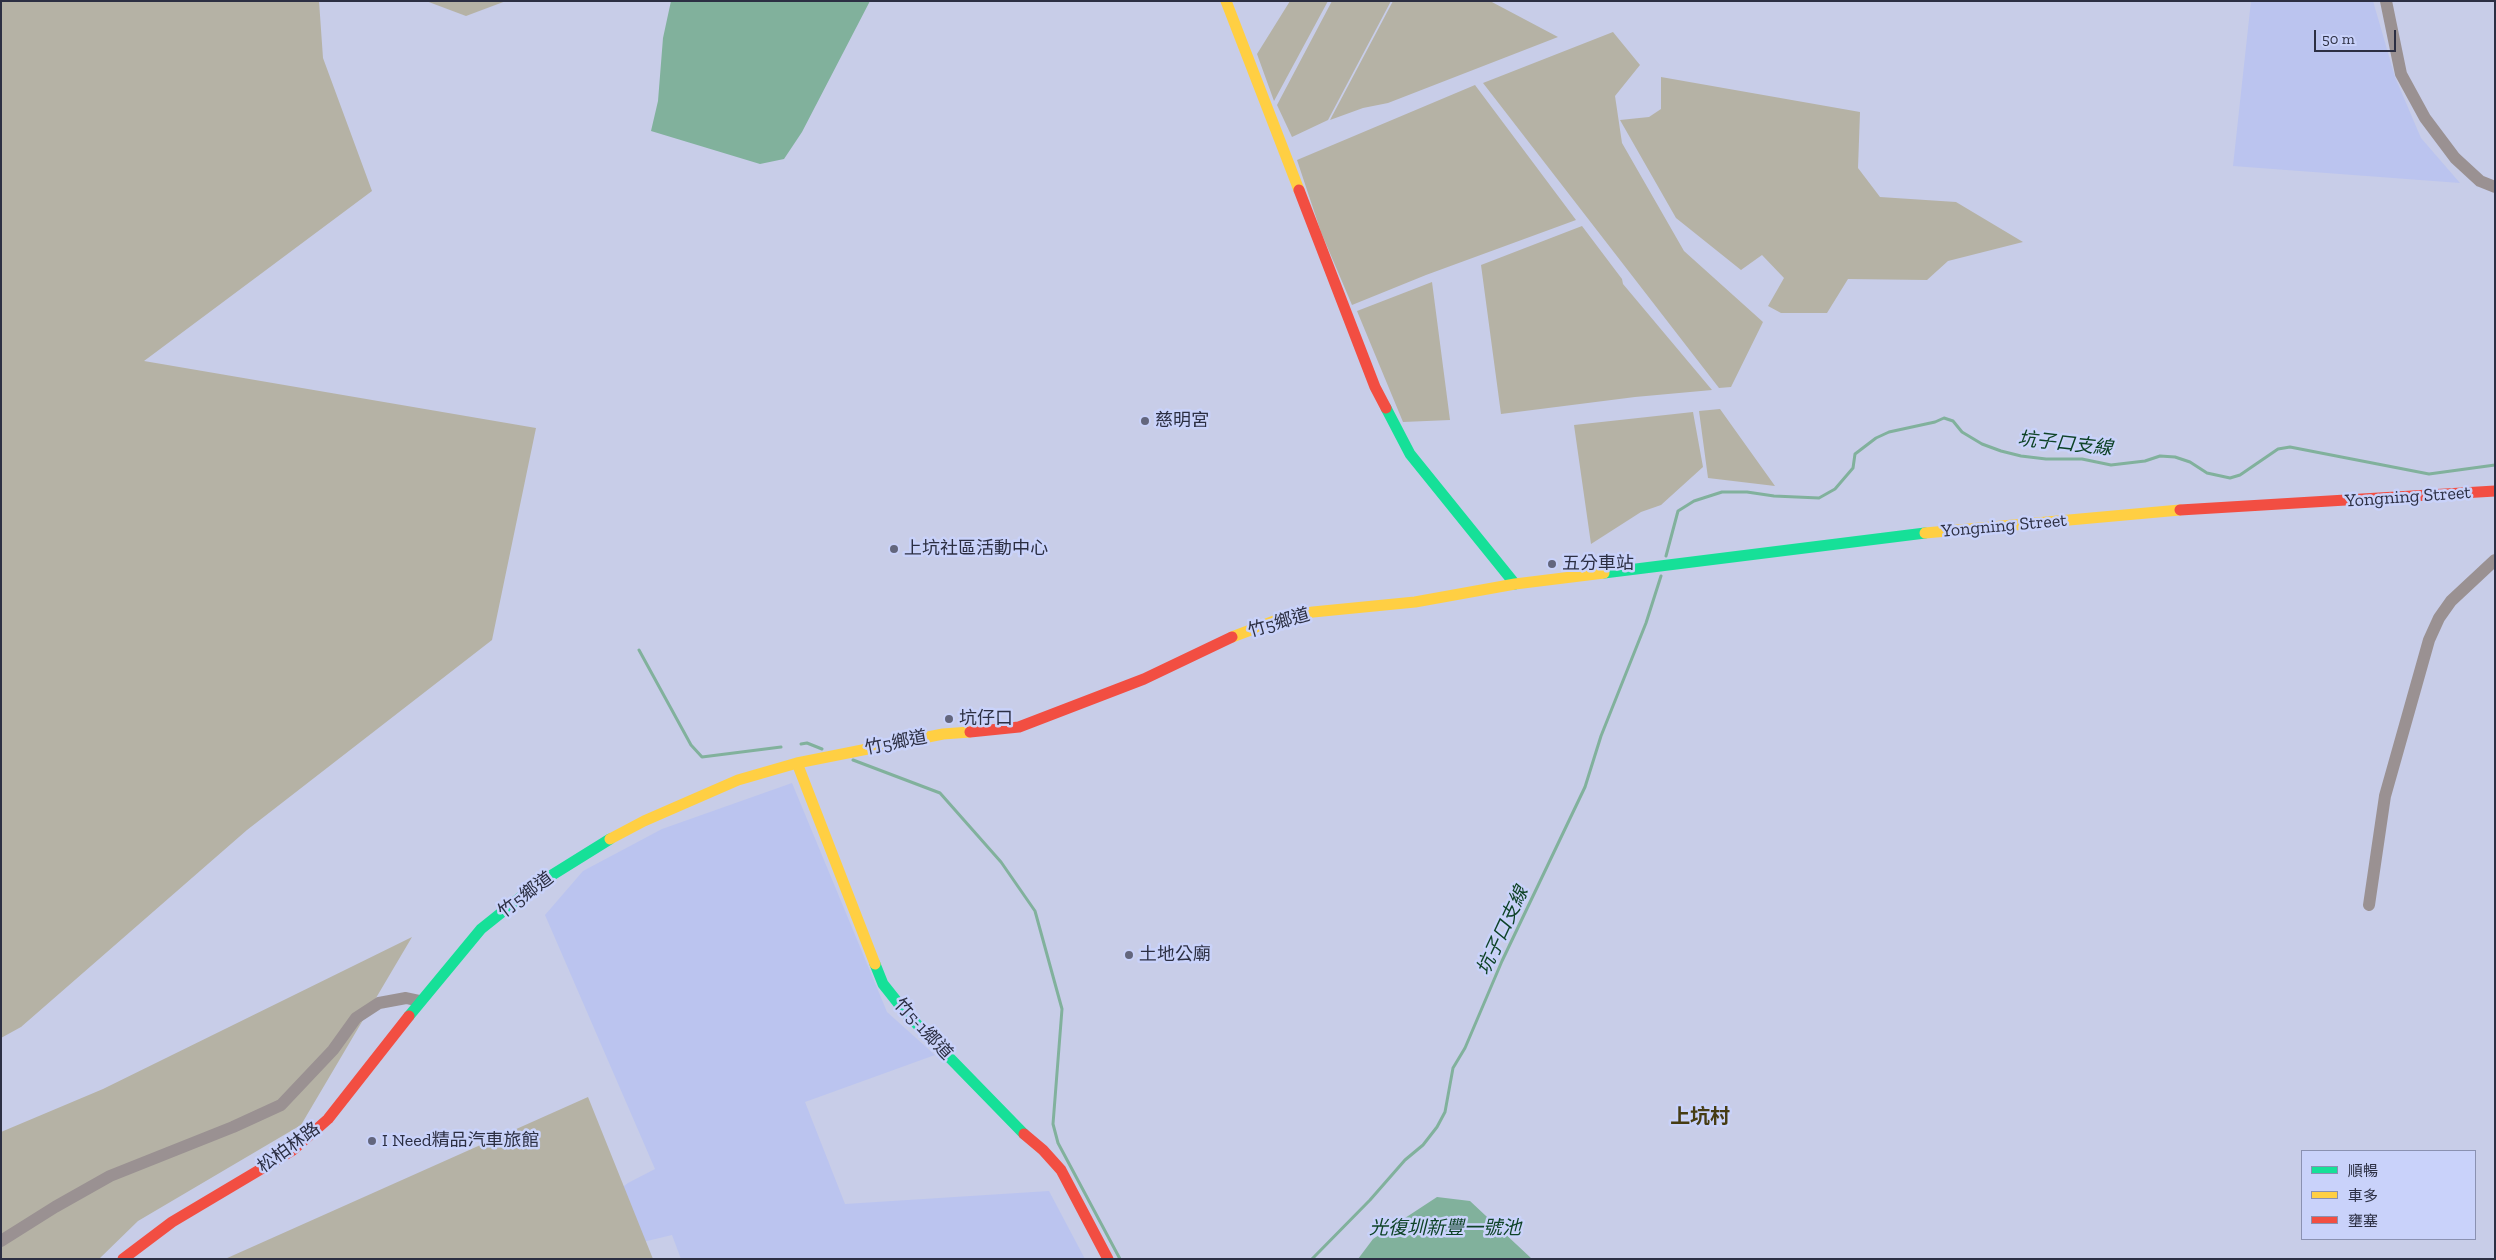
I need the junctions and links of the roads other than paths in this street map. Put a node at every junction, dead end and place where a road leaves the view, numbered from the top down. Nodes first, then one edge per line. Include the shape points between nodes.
1 (1226, 1) edge
2 (2386, 1) edge
3 (2495, 187) edge
4 (2495, 491) edge
5 (2495, 560) edge
6 (1515, 584) junction
7 (797, 762) junction
8 (2369, 905) dead end
9 (420, 1001) junction
10 (1, 1241) edge
11 (123, 1259) edge
12 (1108, 1259) edge

1 - 6 street via 1374,387 1410,454
2 - 3 street via 2400,74 2425,118 2455,158 2480,181
4 - 6 street, Yongning Street via 2168,511 1943,532
5 - 8 street via 2451,600 2429,640 2385,796
6 - 7 street, 竹5鄉道 via 1415,602 1285,617 1249,629 1144,679 1019,727 943,734
7 - 9 street, 竹5鄉道 via 738,780 644,821 590,850 536,885 481,929
7 - 12 street, 竹5-1鄉道 via 883,984 906,1013 1061,1170
9 - 10 street via 406,998 379,1003 356,1018 333,1050 281,1105 110,1176
9 - 11 street, 松柏林路 via 328,1119 304,1141 172,1222

